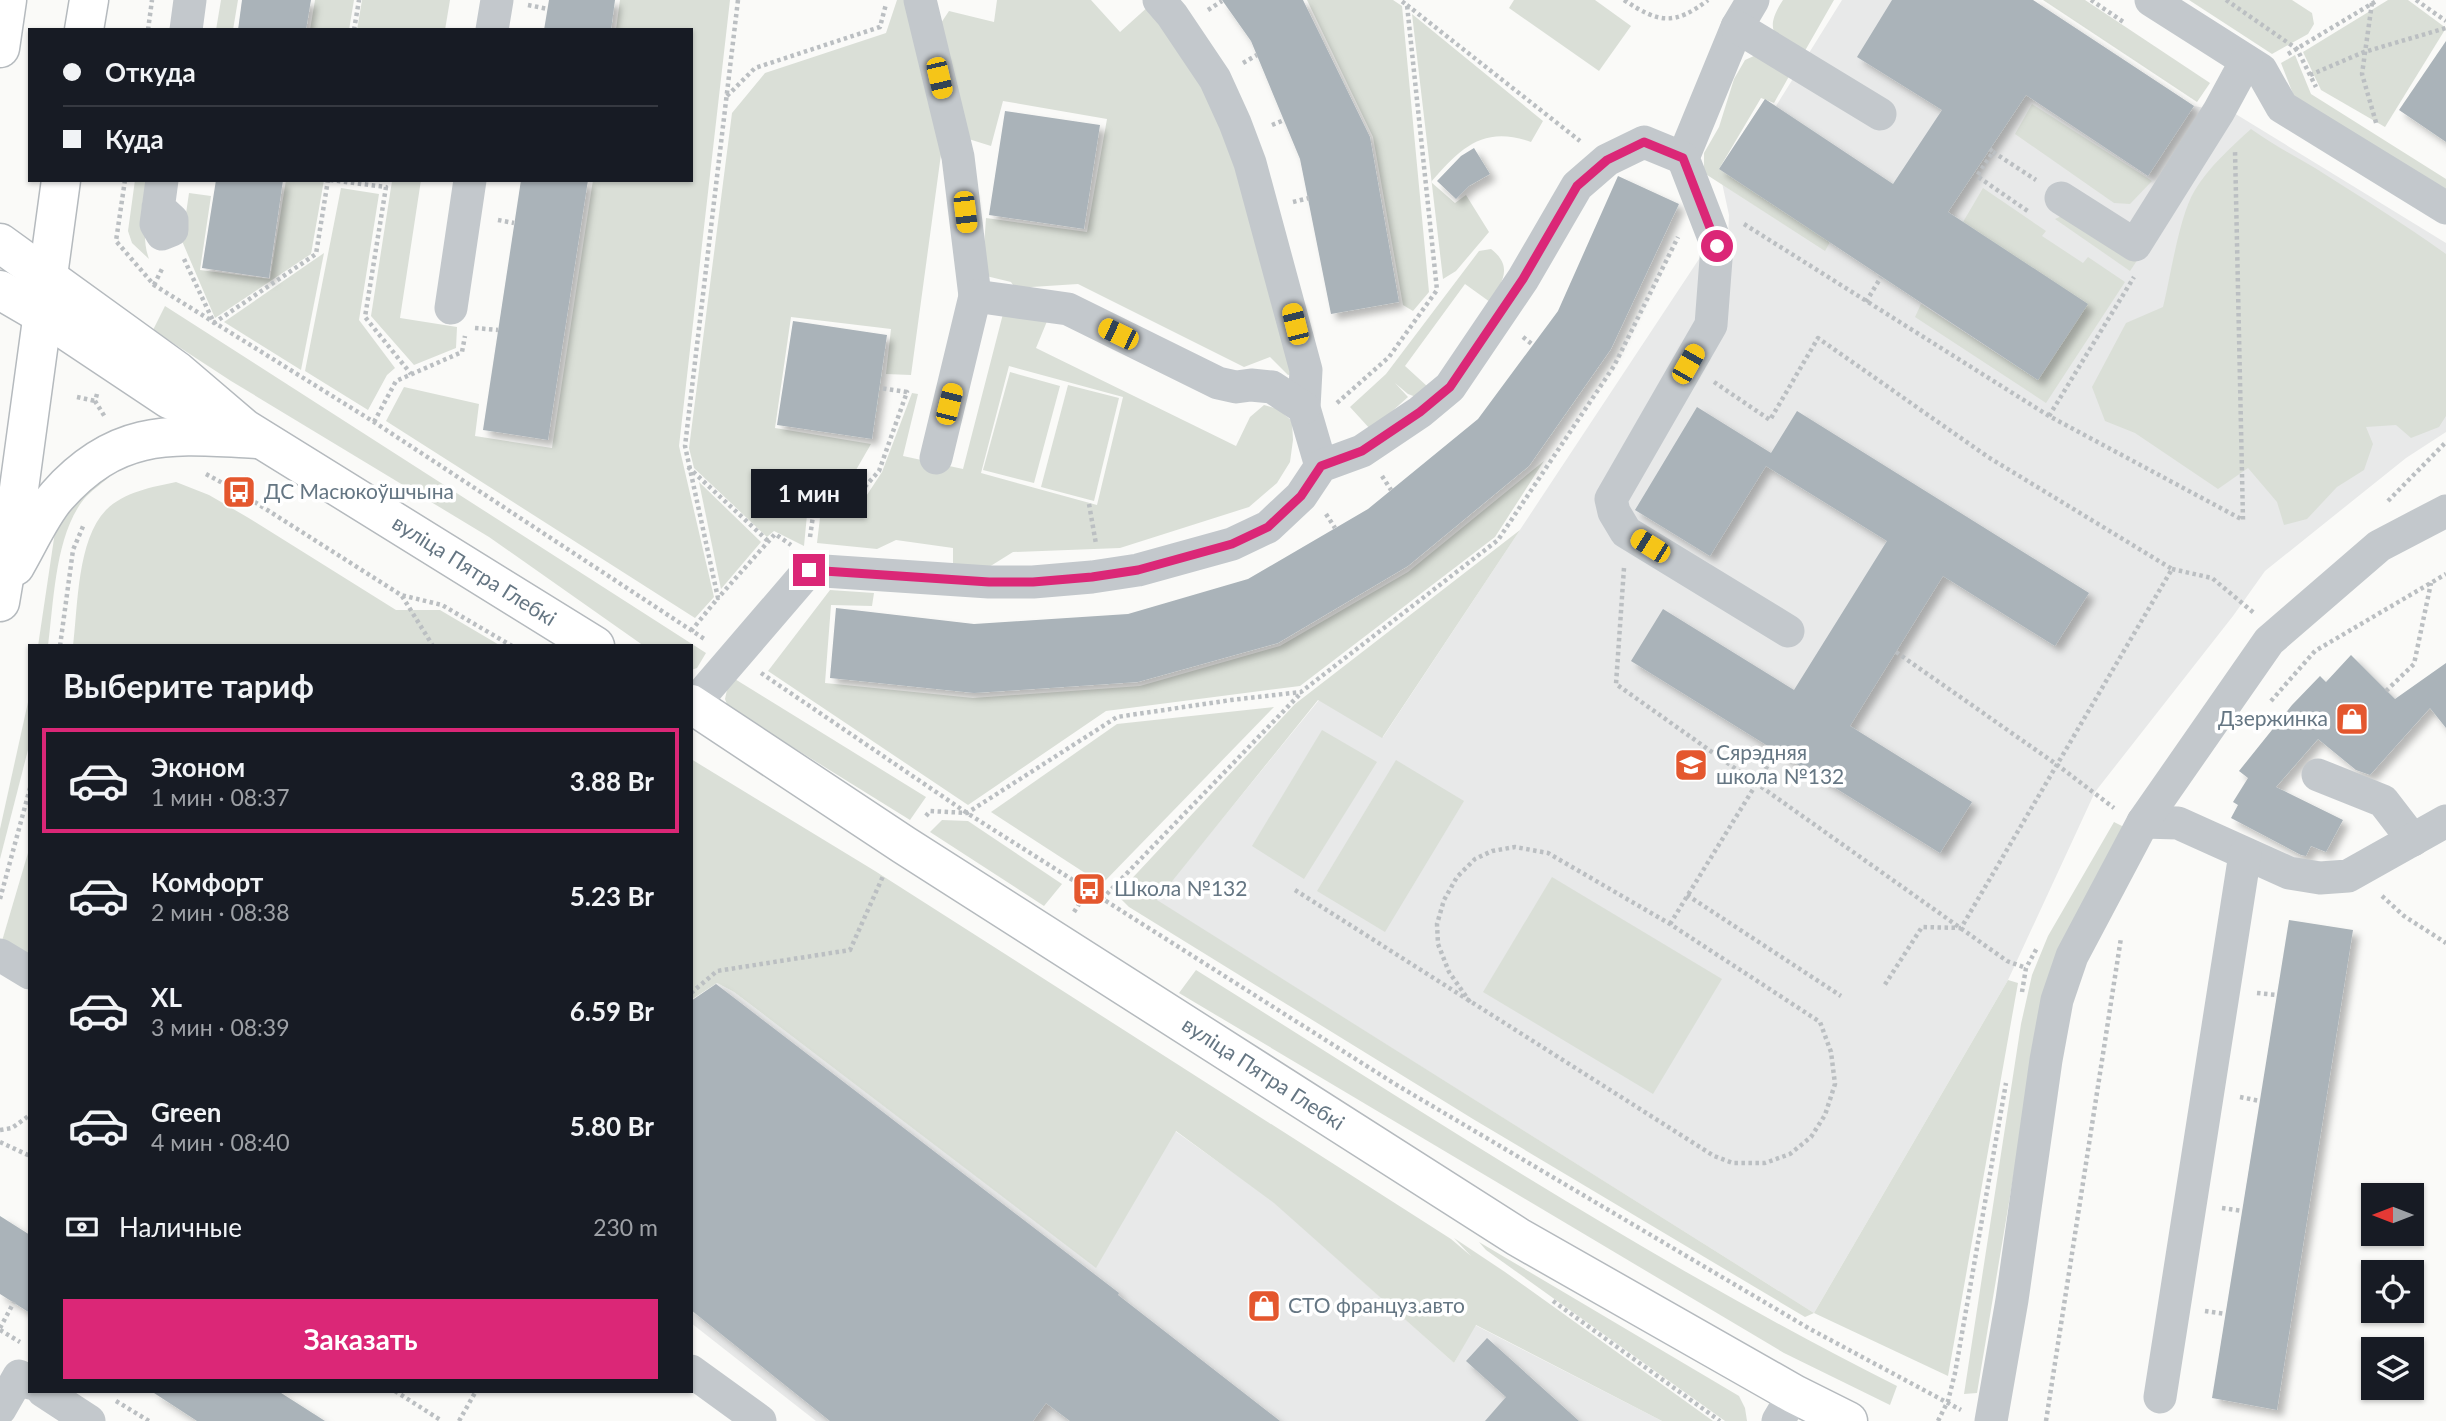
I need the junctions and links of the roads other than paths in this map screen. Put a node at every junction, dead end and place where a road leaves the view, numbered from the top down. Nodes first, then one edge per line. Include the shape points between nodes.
1 (7, 0) edge
2 (89, 0) edge
3 (190, 0) edge
4 (920, 0) edge
5 (1159, 0) edge
6 (2151, 0) edge
7 (508, 2) edge
8 (1745, 13) edge
9 (85, 28) edge
10 (186, 28) edge
11 (493, 28) edge
12 (0, 48) edge
13 (2253, 66) junction
14 (1880, 114) dead end
15 (1683, 158) junction
16 (61, 182) edge
17 (470, 182) edge
18 (2061, 198) dead end
19 (2446, 208) edge
20 (0, 243) edge
21 (0, 290) edge
22 (975, 296) junction
23 (45, 297) junction
24 (459, 317) road end
25 (1316, 410) junction
26 (252, 434) junction
27 (936, 458) dead end
28 (1321, 466) junction
29 (2446, 511) edge
30 (2, 594) edge
31 (1788, 631) dead end
32 (592, 644) edge
33 (693, 704) edge
34 (693, 706) edge
35 (2318, 775) dead end
36 (2446, 821) edge
37 (2143, 822) junction
38 (2413, 840) junction
39 (2245, 854) junction
40 (0, 955) edge
41 (28, 972) edge
42 (693, 1372) edge
43 (28, 1382) edge
44 (46, 1393) edge
45 (2160, 1396) dead end
46 (1786, 1407) edge
47 (0, 1409) edge
48 (1980, 1418) edge
49 (89, 1421) edge
50 (760, 1421) edge
51 (1848, 1421) edge

1 - 12 main road
2 - 9 main road
3 - 10 street
4 - 22 street via 958,157
5 - 25 street via 1214,79 1235,122
6 - 13 street
7 - 11 street
8 - 14 street
8 - 15 street
13 - 18 street via 2219,111 2135,245
13 - 19 street via 2282,107
15 - 28 street via 1644,142 1607,160 1577,186 1523,279 1450,387 1362,451
15 - 31 street via 1717,246 1711,324 1611,499 1626,532
16 - 23 main road
17 - 24 street
20 - 23 main road, вуліца Пятра Глебкі
21 - 23 main road, вуліца Пятра Глебкі
22 - 25 street via 1068,309 1219,383 1272,387
22 - 27 street
23 - 26 main road, вуліца Пятра Глебкі via 177,371
23 - 30 main road
25 - 28 street
26 - 30 main road via 175,435 138,442 91,464 55,498
26 - 32 main road, вуліца Пятра Глебкі
28 - 33 street via 1301,496 1268,527 1232,544 1138,570 1033,582 809,570 755,664
29 - 37 street via 2379,546 2269,641
34 - 46 main road, вуліца Пятра Глебкі
35 - 38 street via 2383,801
36 - 38 street
37 - 39 street via 2178,823
37 - 48 street via 2072,956 2057,1000 2012,1300
38 - 39 street via 2348,876 2289,873
39 - 45 street
40 - 41 street
42 - 50 street
43 - 47 street via 19,1376
44 - 49 street
46 - 51 main road, вуліца Пятра Глебкі

